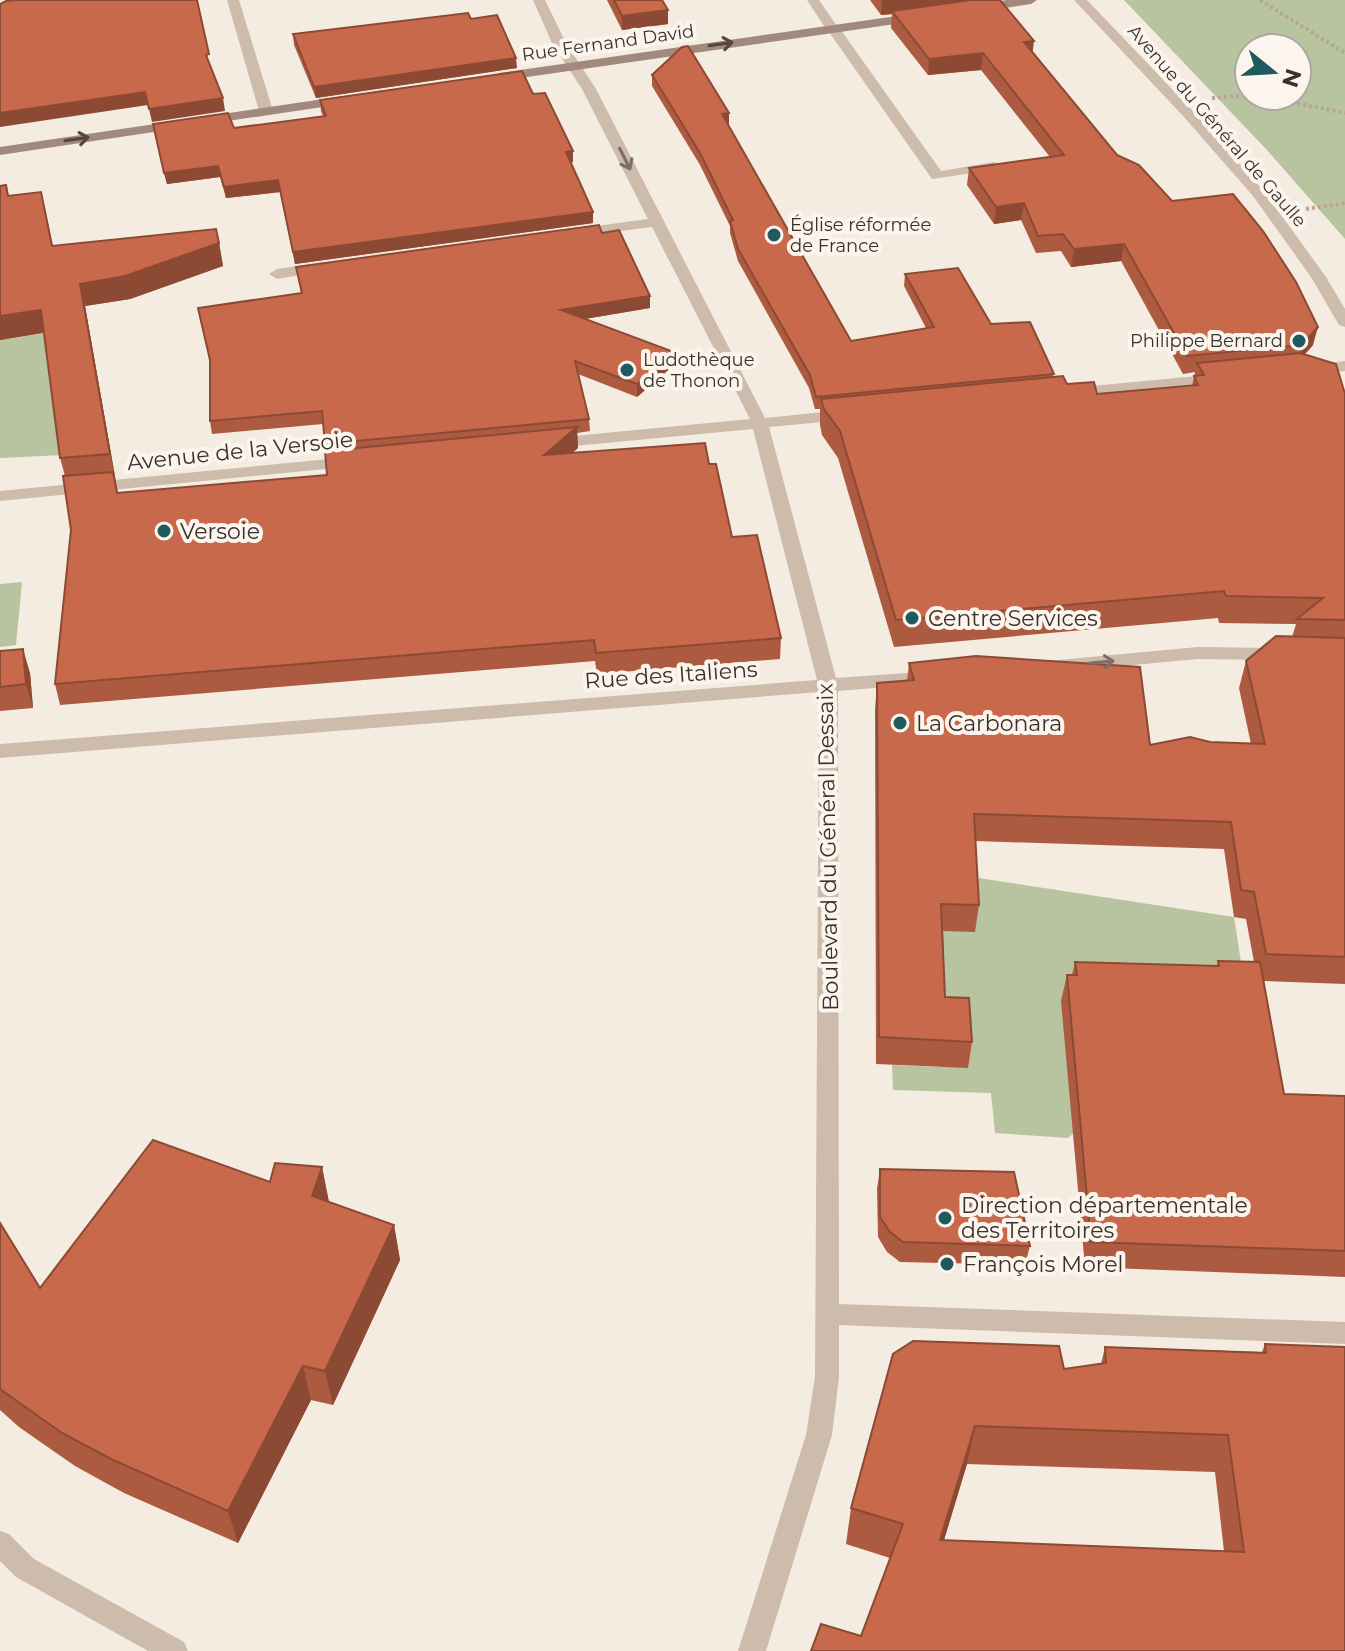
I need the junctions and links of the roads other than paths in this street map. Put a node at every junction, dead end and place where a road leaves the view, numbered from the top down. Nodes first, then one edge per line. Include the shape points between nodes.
1 (233, 0) edge
2 (539, 0) edge
3 (813, 0) edge
4 (1031, 0) edge
5 (1080, 0) edge
6 (969, 9) edge
7 (938, 14) edge
8 (833, 29) junction
9 (576, 66) junction
10 (484, 79) edge
11 (360, 97) edge
12 (266, 111) junction
13 (0, 151) edge
14 (1009, 163) edge
15 (657, 222) junction
16 (564, 235) edge
17 (337, 266) edge
18 (277, 274) dead end
19 (1345, 322) edge
20 (1345, 366) edge
21 (1286, 372) edge
22 (1241, 376) edge
23 (1059, 394) edge
24 (866, 413) edge
25 (760, 423) junction
26 (530, 445) edge
27 (366, 461) edge
28 (0, 496) edge
29 (1298, 654) edge
30 (1032, 668) edge
31 (952, 676) edge
32 (829, 687) junction
33 (0, 751) edge
34 (828, 1314) junction
35 (1345, 1333) edge
36 (0, 1543) edge
37 (13, 1565) edge
38 (174, 1651) edge
39 (752, 1651) edge

1 - 12 street
2 - 9 street, Boulevard du Général Dessaix
3 - 8 street
4 - 6 main road
5 - 19 street, Avenue du Général de Gaulle via 1266,204 1316,271
7 - 8 main road, Rue Fernand David
9 -> 8 main road, Rue Fernand David
8 - 14 street via 937,176
9 - 10 main road, Rue Fernand David
9 -> 15 street, Boulevard du Général Dessaix
11 - 12 main road
13 -> 12 main road
15 - 16 street
15 - 25 street, Boulevard du Général Dessaix
17 - 18 street
20 - 21 street
22 - 23 street
24 - 25 street
25 - 26 street
25 - 32 street, Boulevard du Général Dessaix
27 - 28 street, Avenue de la Versoie
30 -> 29 street via 1198,653
31 - 32 street, Rue des Italiens
32 - 33 street, Rue des Italiens
32 - 34 street, Boulevard du Général Dessaix
34 - 35 street
34 - 39 street, Boulevard du Général Dessaix via 819,1435
36 - 37 street
37 - 38 street

